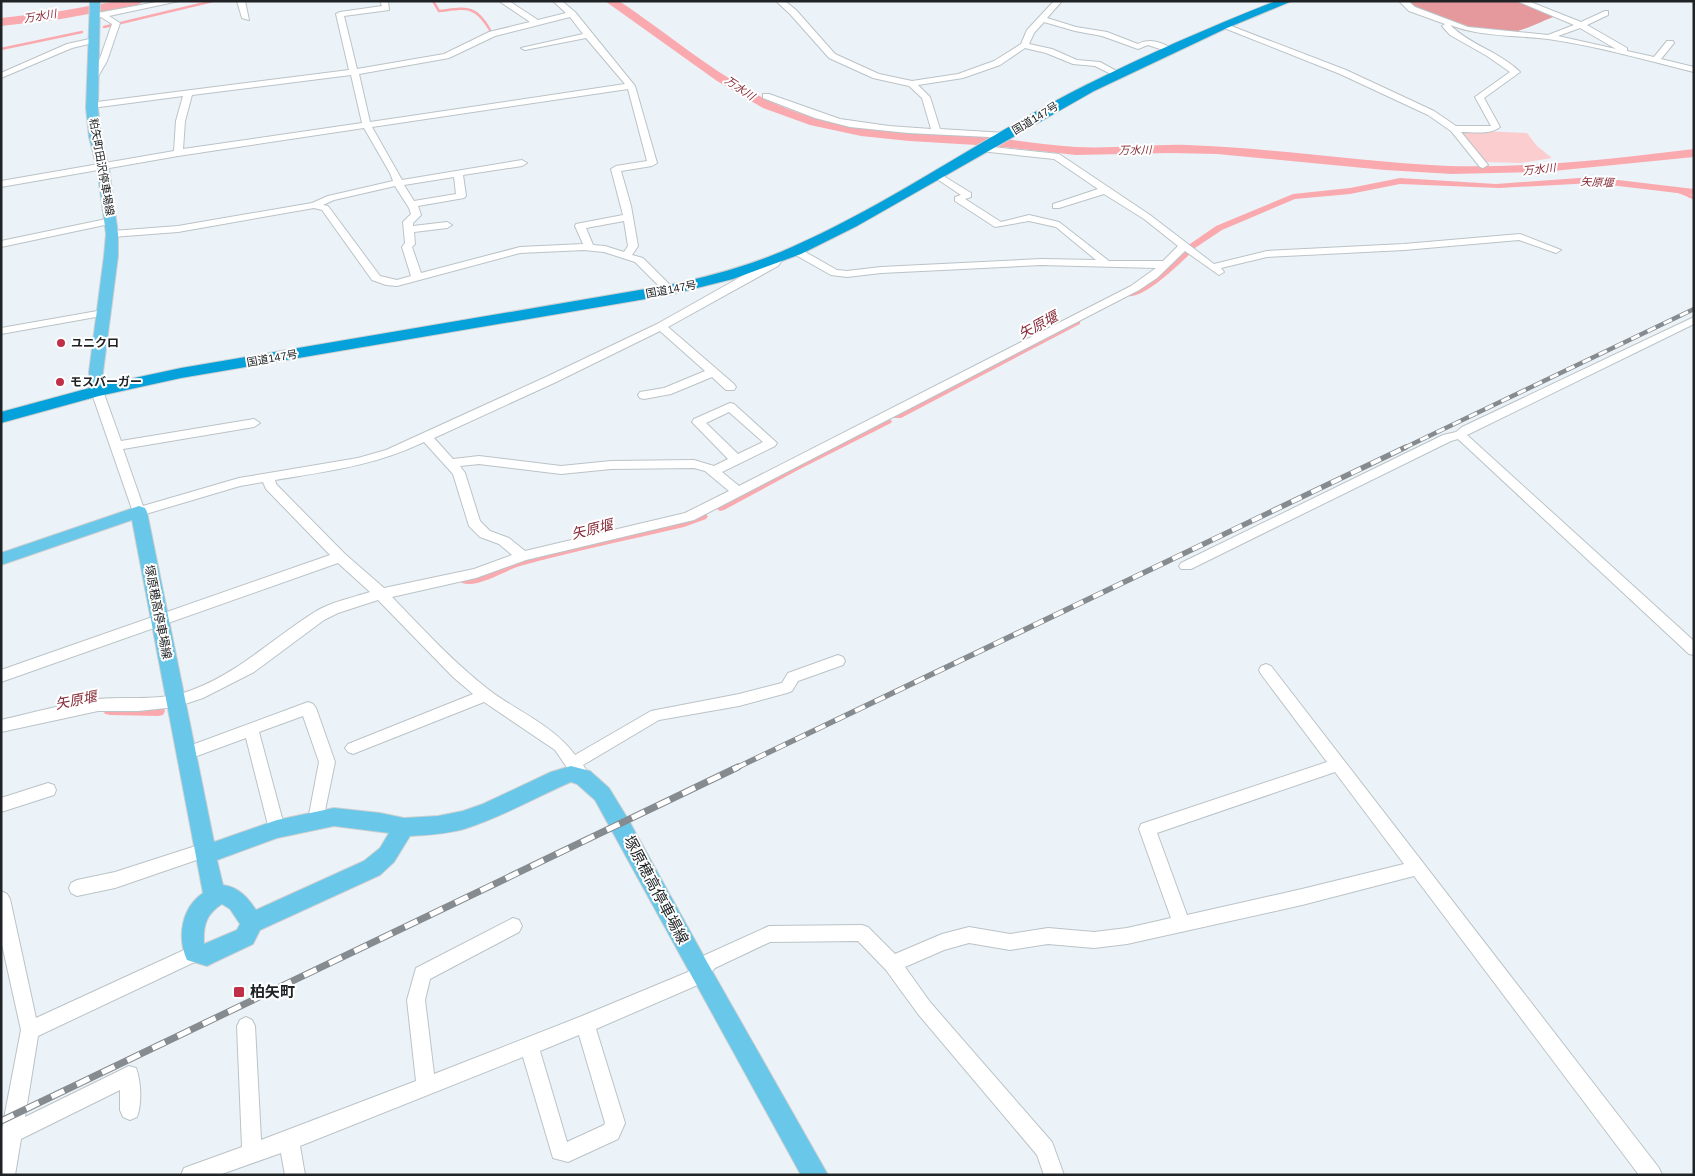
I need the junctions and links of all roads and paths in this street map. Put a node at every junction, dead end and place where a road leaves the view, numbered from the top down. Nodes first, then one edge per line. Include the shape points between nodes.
1 (174, 1) edge
2 (241, 1) edge
3 (384, 1) edge
4 (503, 1) edge
5 (557, 1) edge
6 (780, 1) edge
7 (1058, 1) edge
8 (1403, 1) edge
9 (1521, 1) edge
10 (1282, 2) edge
11 (96, 8) edge
12 (572, 14) junction
13 (1605, 14) dead end
14 (246, 18) dead end
15 (1043, 19) junction
16 (1442, 21) junction
17 (537, 23) junction
18 (1581, 25) junction
19 (1223, 26) junction
20 (588, 35) junction
21 (1549, 37) junction
22 (94, 40) junction
23 (1670, 43) dead end
24 (1024, 45) junction
25 (525, 48) dead end
26 (1169, 50) junction
27 (1628, 54) junction
28 (1656, 60) junction
29 (1694, 70) edge
30 (355, 72) junction
31 (1118, 74) junction
32 (1, 76) edge
33 (93, 78) junction
34 (912, 84) junction
35 (631, 86) junction
36 (188, 93) junction
37 (766, 96) dead end
38 (92, 106) junction
39 (367, 126) junction
40 (1454, 129) junction
41 (936, 132) junction
42 (1005, 136) junction
43 (985, 148) junction
44 (178, 153) junction
45 (522, 163) dead end
46 (1483, 165) dead end
47 (103, 168) junction
48 (458, 173) junction
49 (937, 175) junction
50 (398, 183) junction
51 (1, 184) edge
52 (1106, 190) junction
53 (412, 204) junction
54 (314, 205) junction
55 (1056, 206) dead end
56 (628, 217) junction
57 (447, 225) dead end
58 (111, 227) junction
59 (408, 230) junction
60 (1, 244) edge
61 (1184, 246) junction
62 (588, 248) junction
63 (1556, 250) dead end
64 (796, 251) junction
65 (626, 255) junction
66 (1107, 264) junction
67 (1164, 264) junction
68 (418, 277) junction
69 (726, 284) junction
70 (669, 290) junction
71 (103, 313) junction
72 (1694, 320) edge
73 (661, 326) junction
74 (1, 331) edge
75 (713, 372) junction
76 (730, 387) dead end
77 (97, 391) junction
78 (644, 395) dead end
79 (1, 418) edge
80 (254, 423) dead end
81 (1460, 435) junction
82 (427, 438) junction
83 (116, 446) junction
84 (737, 460) junction
85 (452, 463) junction
86 (714, 472) junction
87 (267, 476) junction
88 (738, 492) junction
89 (139, 512) junction
90 (523, 556) junction
91 (340, 557) junction
92 (1, 559) edge
93 (1186, 566) dead end
94 (381, 594) junction
95 (160, 621) junction
96 (1694, 650) edge
97 (838, 661) dead end
98 (1266, 670) dead end
99 (1, 676) edge
100 (485, 694) junction
101 (176, 701) junction
102 (1, 726) edge
103 (251, 729) junction
104 (353, 748) dead end
105 (186, 754) junction
106 (1338, 765) junction
107 (579, 770) junction
108 (48, 790) dead end
109 (1, 805) edge
110 (316, 820) junction
111 (404, 827) junction
112 (277, 829) junction
113 (205, 852) junction
114 (1417, 868) junction
115 (77, 888) dead end
116 (214, 896) junction
117 (1, 899) edge
118 (252, 922) junction
119 (1182, 924) junction
120 (513, 926) dead end
121 (6, 941) edge
122 (194, 953) junction
123 (892, 964) junction
124 (699, 970) junction
125 (585, 1024) junction
126 (246, 1026) dead end
127 (30, 1030) junction
128 (529, 1045) junction
129 (426, 1086) junction
130 (130, 1110) dead end
131 (11, 1134) junction
132 (289, 1140) junction
133 (252, 1153) junction
134 (5, 1175) edge
135 (191, 1175) edge
136 (295, 1175) edge
137 (815, 1175) edge
138 (1054, 1175) edge
139 (1652, 1175) edge

1 - 11 street
2 - 14 street
3 - 30 street via 386,8 340,14
4 - 17 street
5 - 12 street
6 - 34 street via 832,56 876,76
7 - 15 street
8 - 16 street via 1412,10
9 - 18 street
10 - 19 highway, 国道147号
11 - 22 main road, 粕矢町田沢停車場線
11 - 33 street via 115,24 103,61
12 - 17 street
12 - 20 street
13 - 18 street
15 - 24 street via 1030,32
15 - 26 street via 1104,34 1138,47 1148,42
16 - 21 street via 1466,29
16 - 40 street via 1453,33 1516,72 1479,98 1496,127
17 - 30 street via 492,34 446,56
18 - 21 street
18 - 27 street
19 - 26 highway, 国道147号
19 - 40 street via 1379,88 1431,113
20 - 25 street
20 - 35 street
21 - 27 street
22 - 32 street via 60,48
22 - 33 main road, 粕矢町田沢停車場線
23 - 28 street
24 - 31 street via 1076,62 1097,64
24 - 34 street via 997,63 960,76
26 - 31 highway, 国道147号
27 - 28 street
28 - 29 street
30 - 36 street
30 - 39 street
31 - 42 highway, 国道147号
33 - 38 main road, 粕矢町田沢停車場線
34 - 41 street via 926,97
35 - 39 street
35 - 56 street via 652,163 616,169
36 - 38 street
36 - 44 street via 181,119
37 - 41 street via 849,124
38 - 47 main road, 粕矢町田沢停車場線 via 95,138
39 - 44 street
39 - 50 street
40 - 46 street
41 - 42 street
42 - 43 highway, 国道147号
43 - 49 highway, 国道147号
43 - 52 street via 1056,156
44 - 47 street
45 - 48 street
47 - 51 street
47 - 58 main road, 粕矢町田沢停車場線
48 - 50 street
48 - 53 street via 461,196
49 - 64 highway, 国道147号
49 - 66 street via 968,195 958,199 998,225 1029,218 1058,225
50 - 53 street
50 - 54 street
52 - 55 street
52 - 61 street via 1147,216
53 - 59 street via 416,215 408,222
54 - 58 street via 178,229
54 - 68 street via 325,208 376,278 397,283
56 - 62 street via 580,226
56 - 65 street via 633,246
57 - 59 street
58 - 60 street via 81,226
58 - 71 main road, 粕矢町田沢停車場線 via 111,256
59 - 68 street via 410,244 406,247
61 - 63 street via 1216,269 1267,254 1520,237
61 - 67 street
62 - 65 street
62 - 68 street via 520,250
64 - 66 street via 835,274 1041,262
64 - 69 highway, 国道147号
65 - 70 street via 639,260
66 - 67 street
67 - 88 street via 1135,288
69 - 70 highway, 国道147号
69 - 73 street
70 - 77 highway, 国道147号 via 181,373
71 - 74 street
71 - 77 main road, 粕矢町田沢停車場線
72 - 81 street
73 - 75 street
73 - 82 street
75 - 76 street
75 - 78 street via 667,391
77 - 79 highway, 国道147号
77 - 83 street
80 - 83 street
81 - 93 street via 1446,438
81 - 96 street
82 - 85 street
82 - 87 street via 390,454 359,462
83 - 89 street
84 - 84 street via 771,443 730,407 698,422
84 - 86 street
85 - 86 street via 479,460 561,470 610,465 694,464
85 - 90 street via 459,474 474,523 485,534 504,542
86 - 88 street
87 - 89 street
87 - 91 street via 270,486
88 - 90 street via 689,517
89 - 92 main road
89 - 95 main road, 塚原穂高停車場線
90 - 94 street via 476,573
91 - 94 street
91 - 95 street
94 - 100 street via 458,673
94 - 101 street via 319,616 249,668 198,694
95 - 99 street
95 - 101 main road, 塚原穂高停車場線
97 - 107 street via 793,677 787,687 739,700 656,715
98 - 106 street
100 - 104 street
100 - 107 street via 560,746
101 - 102 street via 98,705
101 - 105 main road, 塚原穂高停車場線
103 - 105 street
103 - 110 street via 308,708 327,762
103 - 112 street
105 - 113 main road, 塚原穂高停車場線
106 - 114 street
106 - 119 street via 1147,829
107 - 111 main road via 463,820 438,826
107 - 124 main road, 塚原穂高停車場線 via 602,794 621,825
108 - 109 street
110 - 111 main road via 358,818
110 - 112 main road
111 - 118 main road via 387,855 372,868
112 - 113 main road
113 - 115 street via 115,880
113 - 116 main road, 塚原穂高停車場線
114 - 119 street
114 - 139 street
116 - 118 main road via 224,894 238,902
116 - 122 main road via 202,905 194,922 190,940
117 - 121 street
118 - 122 main road via 245,937 207,955
119 - 123 street via 1094,940 1048,936 1010,942 969,936 942,942
120 - 129 street via 422,974 416,1000
121 - 127 street
122 - 127 street
123 - 124 street via 862,933 769,934 709,962
123 - 138 street via 924,1008 1045,1149
124 - 125 street via 694,978
124 - 137 main road, 塚原穂高停車場線
125 - 128 street
125 - 128 street via 615,1123 611,1132 568,1152 560,1151
126 - 133 street
127 - 131 street
128 - 129 street
129 - 132 street
130 - 131 street via 129,1075
131 - 134 street
132 - 133 street
132 - 136 street
133 - 135 street

